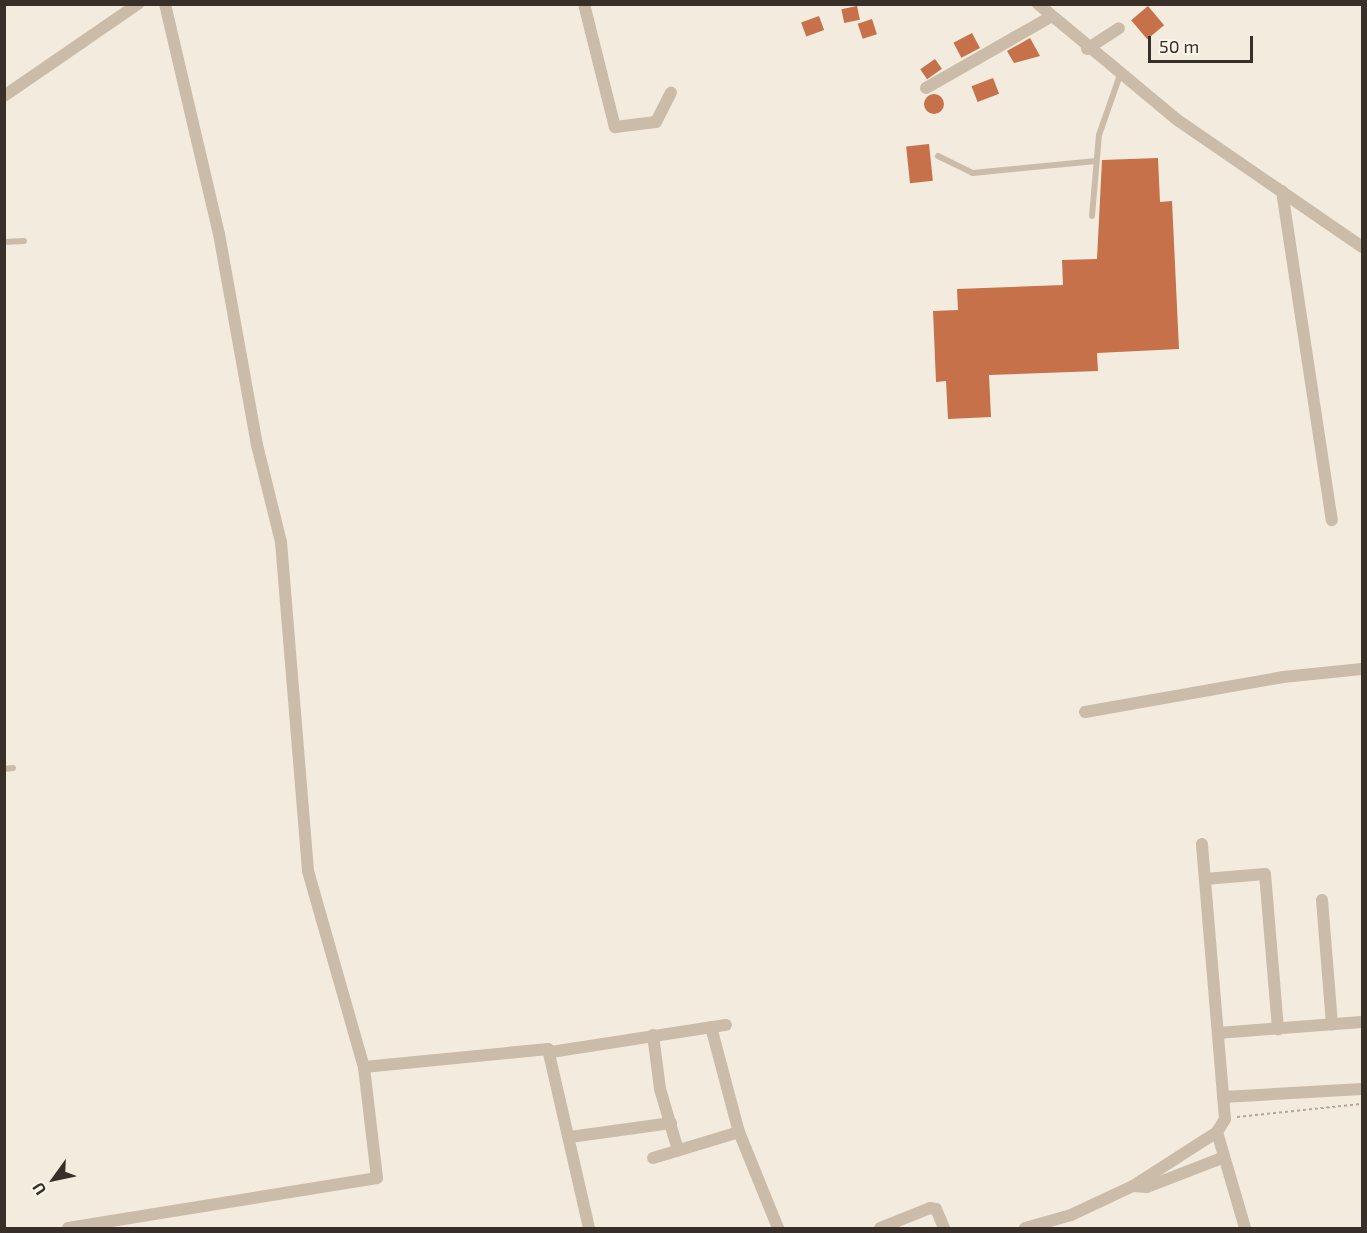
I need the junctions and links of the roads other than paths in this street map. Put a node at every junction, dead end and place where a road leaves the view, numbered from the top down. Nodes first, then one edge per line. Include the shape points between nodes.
1 (138, 4) edge
2 (165, 4) edge
3 (584, 4) edge
4 (1038, 4) edge
5 (1052, 16) junction
6 (1119, 28) dead end
7 (1087, 49) junction
8 (1120, 75) junction
9 (926, 88) dead end
10 (671, 93) dead end
11 (4, 96) edge
12 (938, 156) dead end
13 (1096, 161) junction
14 (1282, 191) junction
15 (1092, 216) dead end
16 (24, 241) dead end
17 (4, 242) edge
18 (1362, 247) edge
19 (1332, 520) dead end
20 (1362, 669) edge
21 (1085, 712) dead end
22 (13, 768) dead end
23 (4, 769) edge
24 (1202, 844) dead end
25 (1205, 879) junction
26 (1322, 900) dead end
27 (1362, 1022) edge
28 (726, 1025) dead end
29 (1332, 1025) junction
30 (711, 1027) junction
31 (1278, 1029) junction
32 (1218, 1033) junction
33 (653, 1035) junction
34 (551, 1052) junction
35 (364, 1067) junction
36 (1362, 1089) edge
37 (1223, 1097) junction
38 (671, 1123) junction
39 (1217, 1131) junction
40 (738, 1132) junction
41 (570, 1137) junction
42 (678, 1150) junction
43 (653, 1158) dead end
44 (1222, 1158) junction
45 (1133, 1186) junction
46 (68, 1228) edge
47 (589, 1228) edge
48 (778, 1228) edge
49 (880, 1228) edge
50 (944, 1228) edge
51 (1025, 1228) edge
52 (1244, 1228) edge

1 - 11 street
2 - 35 street via 219,234 257,445 281,542 308,871
3 - 10 street via 615,127 656,122
4 - 5 street
5 - 7 street
5 - 9 street
6 - 7 street
7 - 8 street
8 - 13 lane
8 - 14 street
12 - 13 lane via 973,172
13 - 15 lane
14 - 18 street
14 - 19 street
16 - 17 lane
20 - 21 street via 1283,677
22 - 23 lane
24 - 25 street
25 - 31 street via 1265,874
25 - 32 street
26 - 29 street
27 - 29 street
28 - 30 street
29 - 31 street
30 - 33 street
30 - 40 street
31 - 32 street
32 - 37 street
33 - 34 street
33 - 38 street
34 - 35 street via 545,1047
34 - 41 street
35 - 46 street via 377,1178
36 - 37 street
37 - 39 street via 1225,1119
38 - 41 street
38 - 42 street
39 - 44 street
39 - 45 street
40 - 42 street
40 - 48 street
41 - 47 street
42 - 43 street
44 - 45 street via 1147,1186
44 - 52 street
45 - 51 street via 1071,1215
49 - 50 street via 930,1208 936,1209

